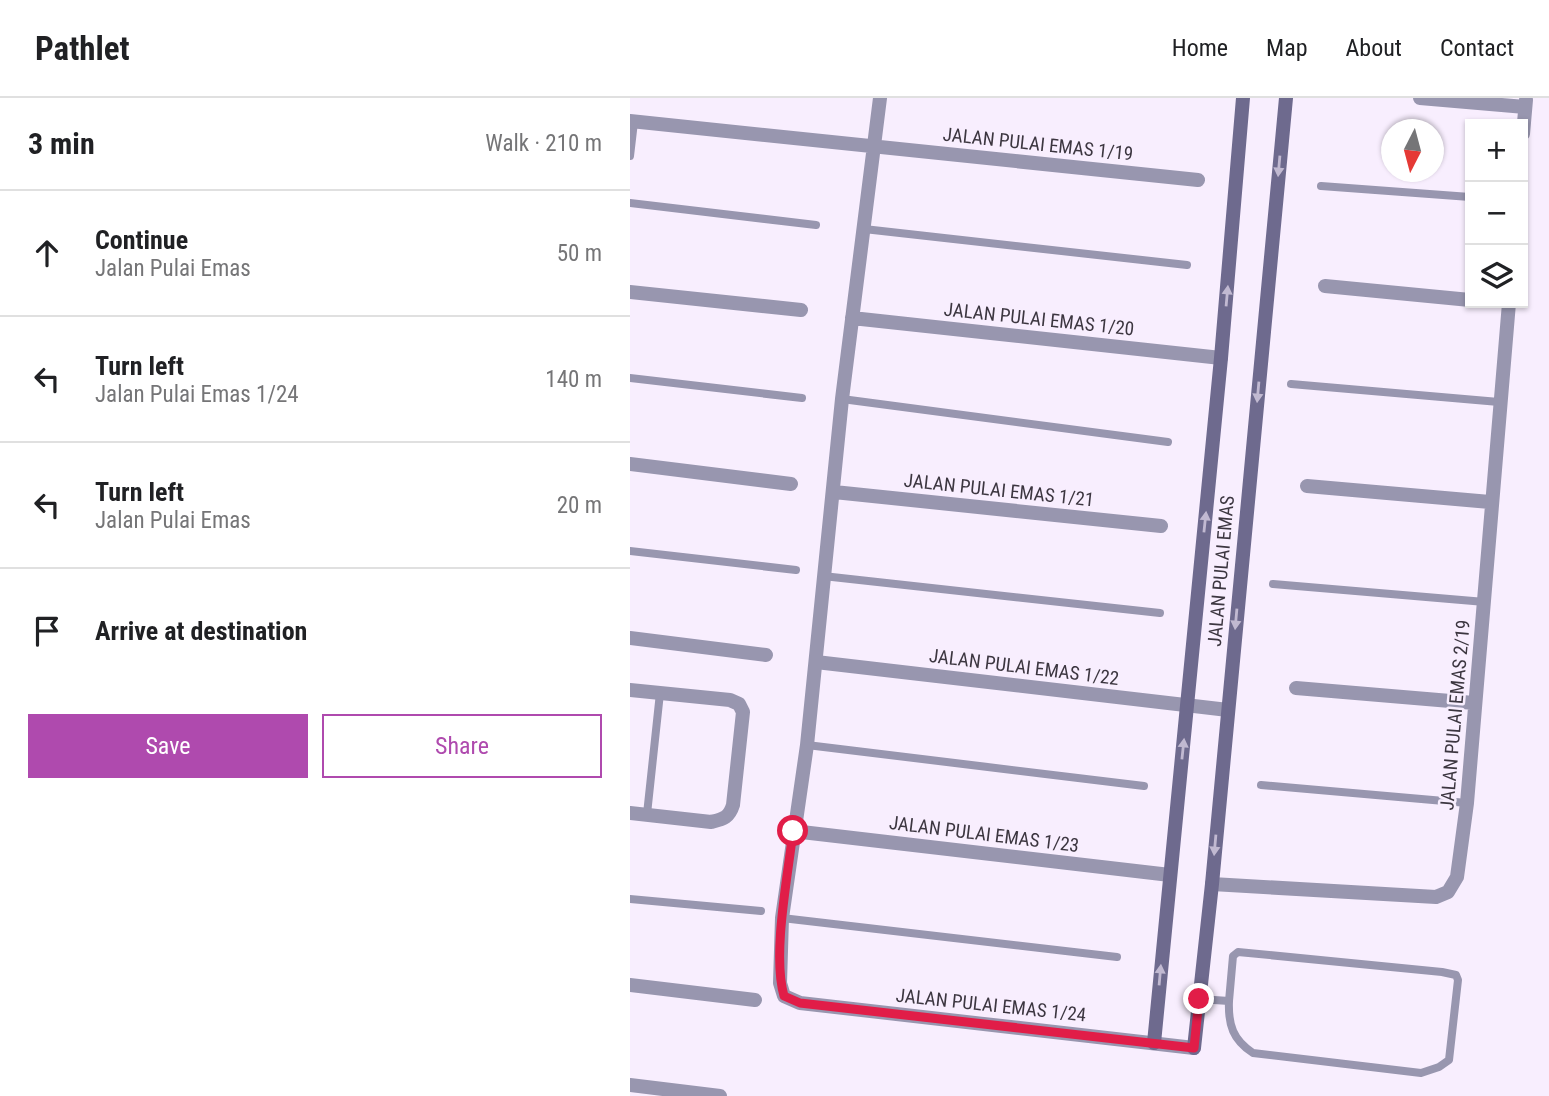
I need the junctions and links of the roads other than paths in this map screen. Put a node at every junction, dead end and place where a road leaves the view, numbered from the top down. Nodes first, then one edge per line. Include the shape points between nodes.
1 (880, 98) edge
2 (1242, 98) edge
3 (1286, 98) edge
4 (1420, 98) edge
5 (1526, 103) edge
6 (632, 122) edge
7 (873, 147) junction
8 (630, 156) edge
9 (1198, 180) dead end
10 (1321, 186) dead end
11 (1465, 197) edge
12 (630, 204) edge
13 (816, 225) dead end
14 (864, 229) junction
15 (1187, 265) dead end
16 (1325, 286) dead end
17 (630, 292) edge
18 (1465, 300) edge
19 (1504, 308) edge
20 (801, 310) dead end
21 (852, 318) junction
22 (1222, 358) junction
23 (630, 378) edge
24 (1291, 384) dead end
25 (802, 398) dead end
26 (842, 399) junction
27 (1499, 402) junction
28 (1168, 442) dead end
29 (630, 464) edge
30 (791, 484) dead end
31 (1307, 486) dead end
32 (834, 492) junction
33 (1490, 502) junction
34 (1161, 526) dead end
35 (630, 551) edge
36 (796, 570) dead end
37 (823, 576) junction
38 (1273, 584) dead end
39 (1485, 602) junction
40 (1160, 613) dead end
41 (630, 638) edge
42 (766, 655) dead end
43 (816, 662) junction
44 (1296, 688) dead end
45 (630, 690) edge
46 (660, 693) junction
47 (1474, 703) junction
48 (1188, 706) junction
49 (1228, 710) junction
50 (807, 745) junction
51 (1261, 785) dead end
52 (1144, 786) dead end
53 (1467, 803) junction
54 (630, 813) edge
55 (647, 814) junction
56 (793, 831) junction
57 (1170, 875) junction
58 (1212, 884) junction
59 (630, 899) edge
60 (761, 911) dead end
61 (782, 918) junction
62 (1117, 957) dead end
63 (630, 985) edge
64 (1199, 999) junction
65 (755, 1000) dead end
66 (1229, 1002) junction
67 (1154, 1043) junction
68 (1194, 1048) joint
69 (630, 1086) edge
70 (720, 1096) edge

1 - 7 street
22 -> 2 street, JALAN PULAI EMAS
3 -> 49 street, JALAN PULAI EMAS
4 - 5 street
6 - 7 street, JALAN PULAI EMAS 1/19
6 - 8 lane
7 - 9 street, JALAN PULAI EMAS 1/19
7 - 14 street
10 - 11 lane
12 - 13 lane
14 - 15 lane
14 - 21 street
16 - 18 street
17 - 20 street
19 - 27 street, JALAN PULAI EMAS 2/19
21 - 22 street, JALAN PULAI EMAS 1/20
21 - 26 street
48 -> 22 street, JALAN PULAI EMAS
23 - 25 lane
24 - 27 lane
26 - 28 lane
26 - 32 street
27 - 33 street, JALAN PULAI EMAS 2/19
29 - 30 street
31 - 33 street
32 - 34 street, JALAN PULAI EMAS 1/21
32 - 37 street
33 - 39 street, JALAN PULAI EMAS 2/19
35 - 36 lane
37 - 40 lane
37 - 43 street
38 - 39 lane
39 - 47 street, JALAN PULAI EMAS 2/19
41 - 42 street
43 - 48 street, JALAN PULAI EMAS 1/22
43 - 50 street
44 - 47 street
45 - 46 street
46 - 55 lane
46 - 55 street via 730,700 743,712 730,814 711,822
47 - 53 street, JALAN PULAI EMAS 2/19
48 - 49 street, JALAN PULAI EMAS 1/22
57 -> 48 street, JALAN PULAI EMAS
49 -> 58 street, JALAN PULAI EMAS
50 - 52 lane
50 - 56 street
51 - 53 lane
53 - 58 street, JALAN PULAI EMAS 2/19 via 1457,877 1448,892 1436,897
54 - 55 street
56 - 57 street, JALAN PULAI EMAS 1/23
56 - 61 street
67 -> 57 street, JALAN PULAI EMAS
58 - 64 street, JALAN PULAI EMAS
59 - 60 lane
61 - 62 lane
61 - 67 street, JALAN PULAI EMAS 1/24 via 780,983 784,996 800,1003
63 - 65 street
64 - 66 lane
64 - 68 street, JALAN PULAI EMAS
66 - 66 lane via 1235,1037 1253,1053 1421,1073 1449,1060 1458,980 1456,975 1442,972 1238,952 1233,956
67 - 68 street, JALAN PULAI EMAS 1/24
69 - 70 street

